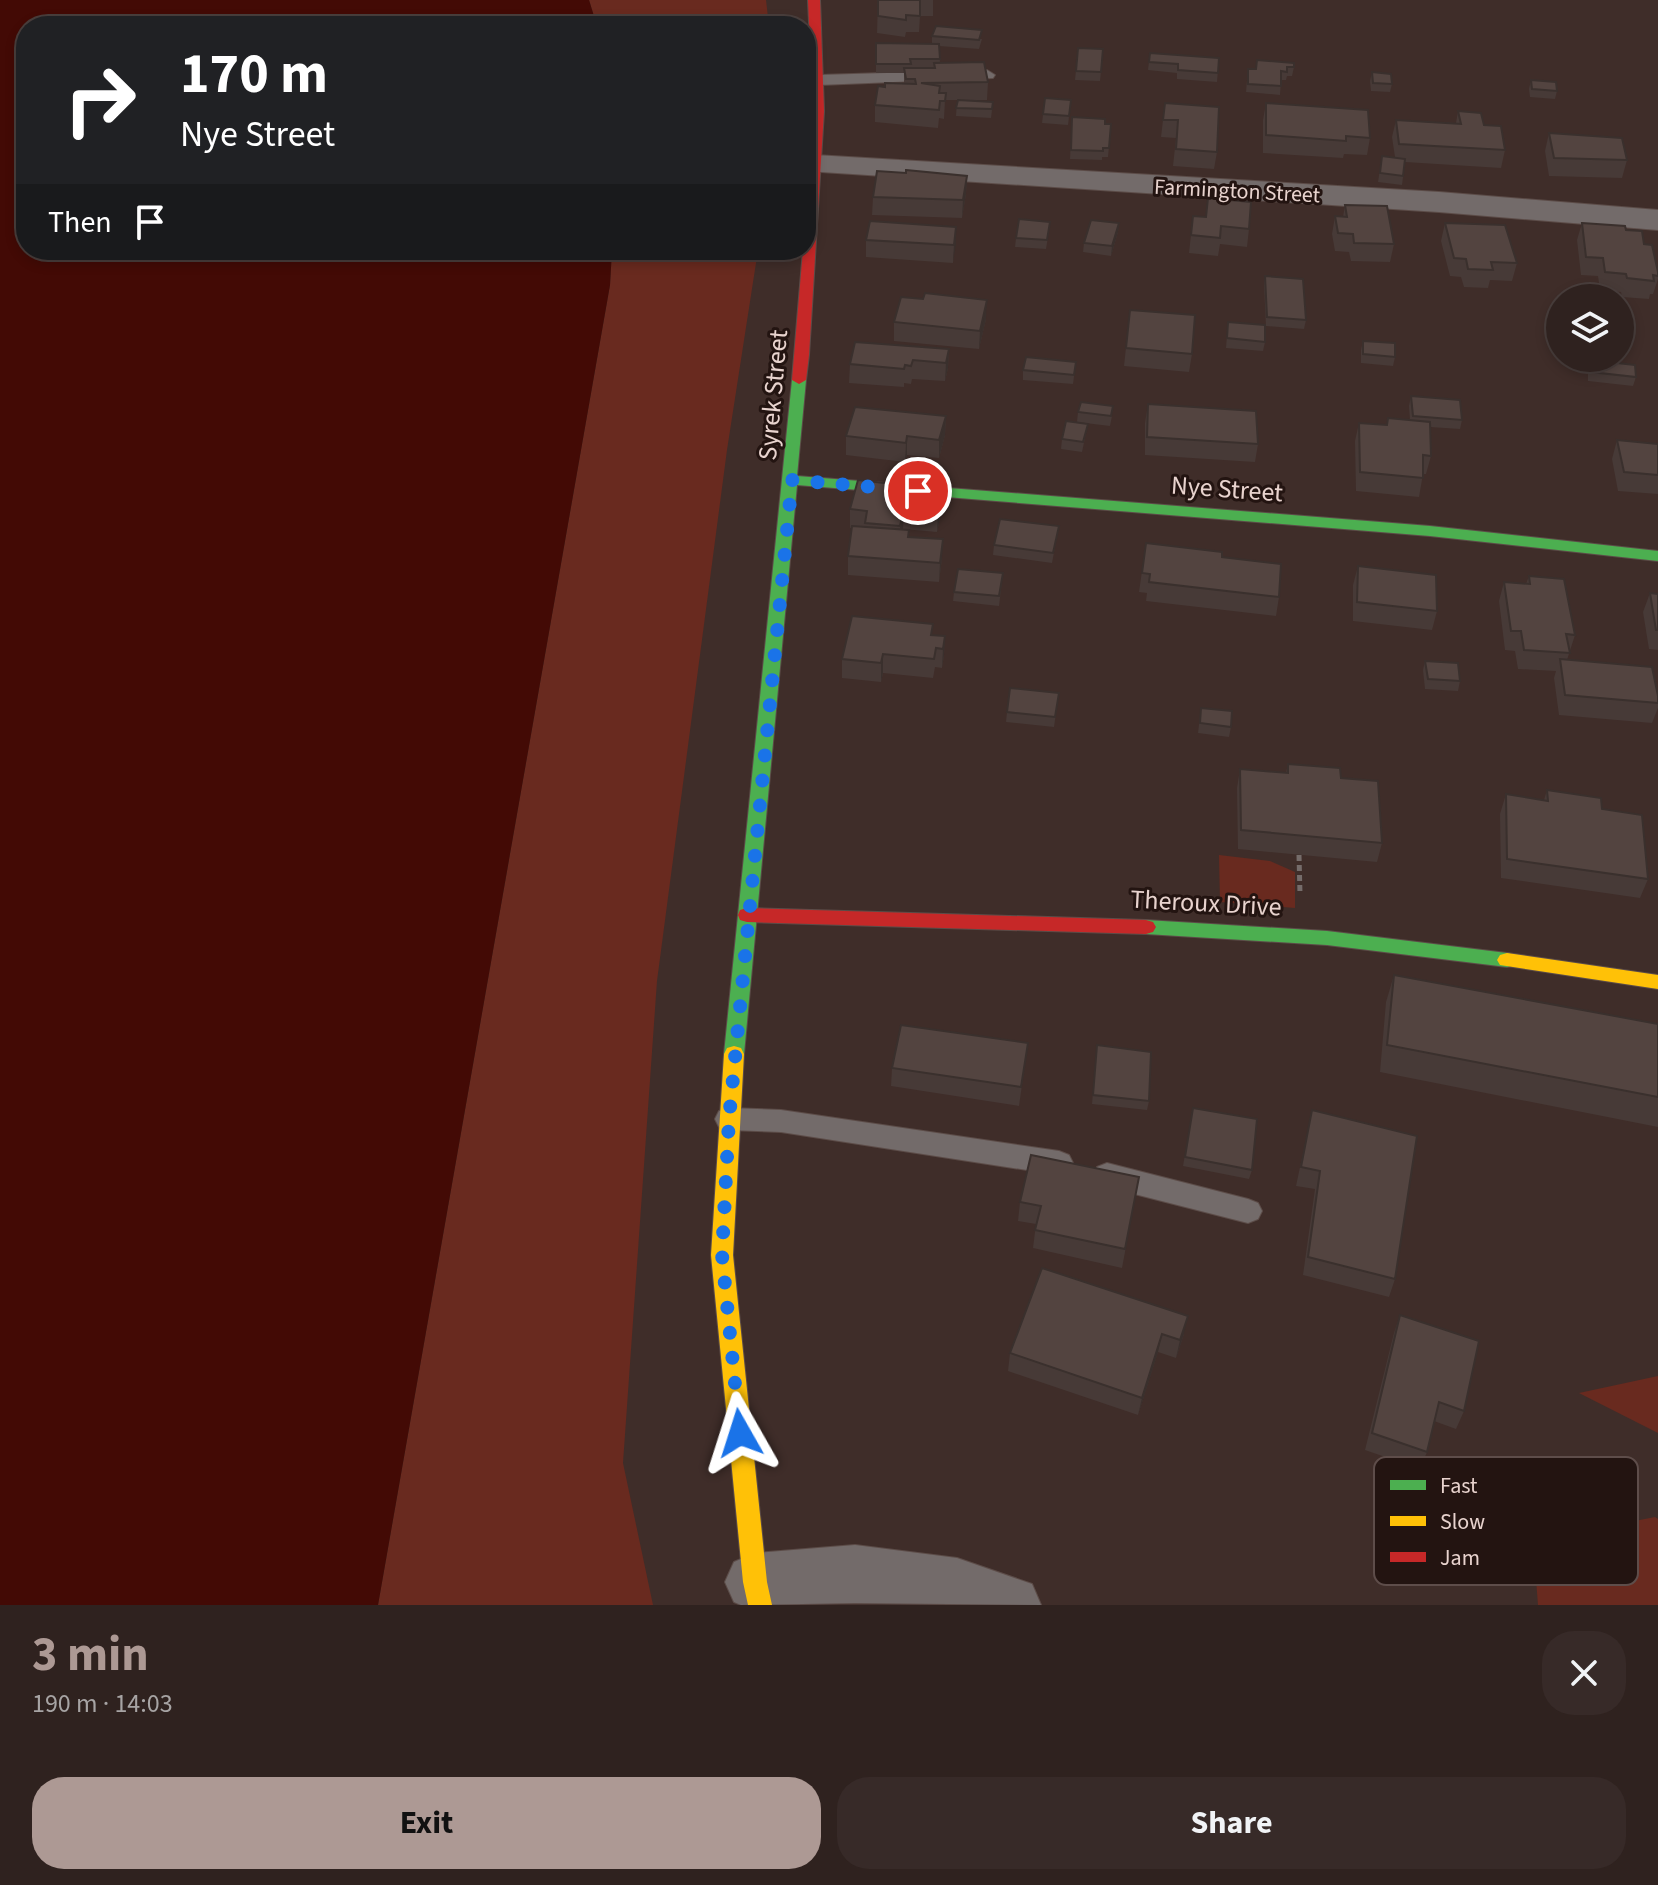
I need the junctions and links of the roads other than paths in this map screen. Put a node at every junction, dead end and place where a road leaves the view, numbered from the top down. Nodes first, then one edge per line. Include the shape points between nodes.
1 (816, 16) edge
2 (987, 75) edge
3 (819, 80) junction
4 (816, 143) edge
5 (816, 164) edge
6 (1658, 220) edge
7 (808, 260) edge
8 (792, 480) junction
9 (1658, 556) edge
10 (747, 915) junction
11 (1658, 982) edge
12 (729, 1119) junction
13 (1248, 1211) dead end
14 (758, 1593) edge
15 (1011, 1605) edge

1 - 3 main road, Syrek Street
2 - 3 lane
3 - 4 main road, Syrek Street
5 - 6 street, Farmington Street
7 - 8 main road, Syrek Street
8 - 9 main road, Nye Street via 1414,530
8 - 10 main road, Syrek Street
10 - 11 main road, Theroux Drive via 1249,930 1414,946
10 - 12 main road, Syrek Street
12 - 13 lane via 781,1121 1015,1154
12 - 14 main road, Syrek Street via 722,1255
14 - 15 street via 855,1574 957,1587

